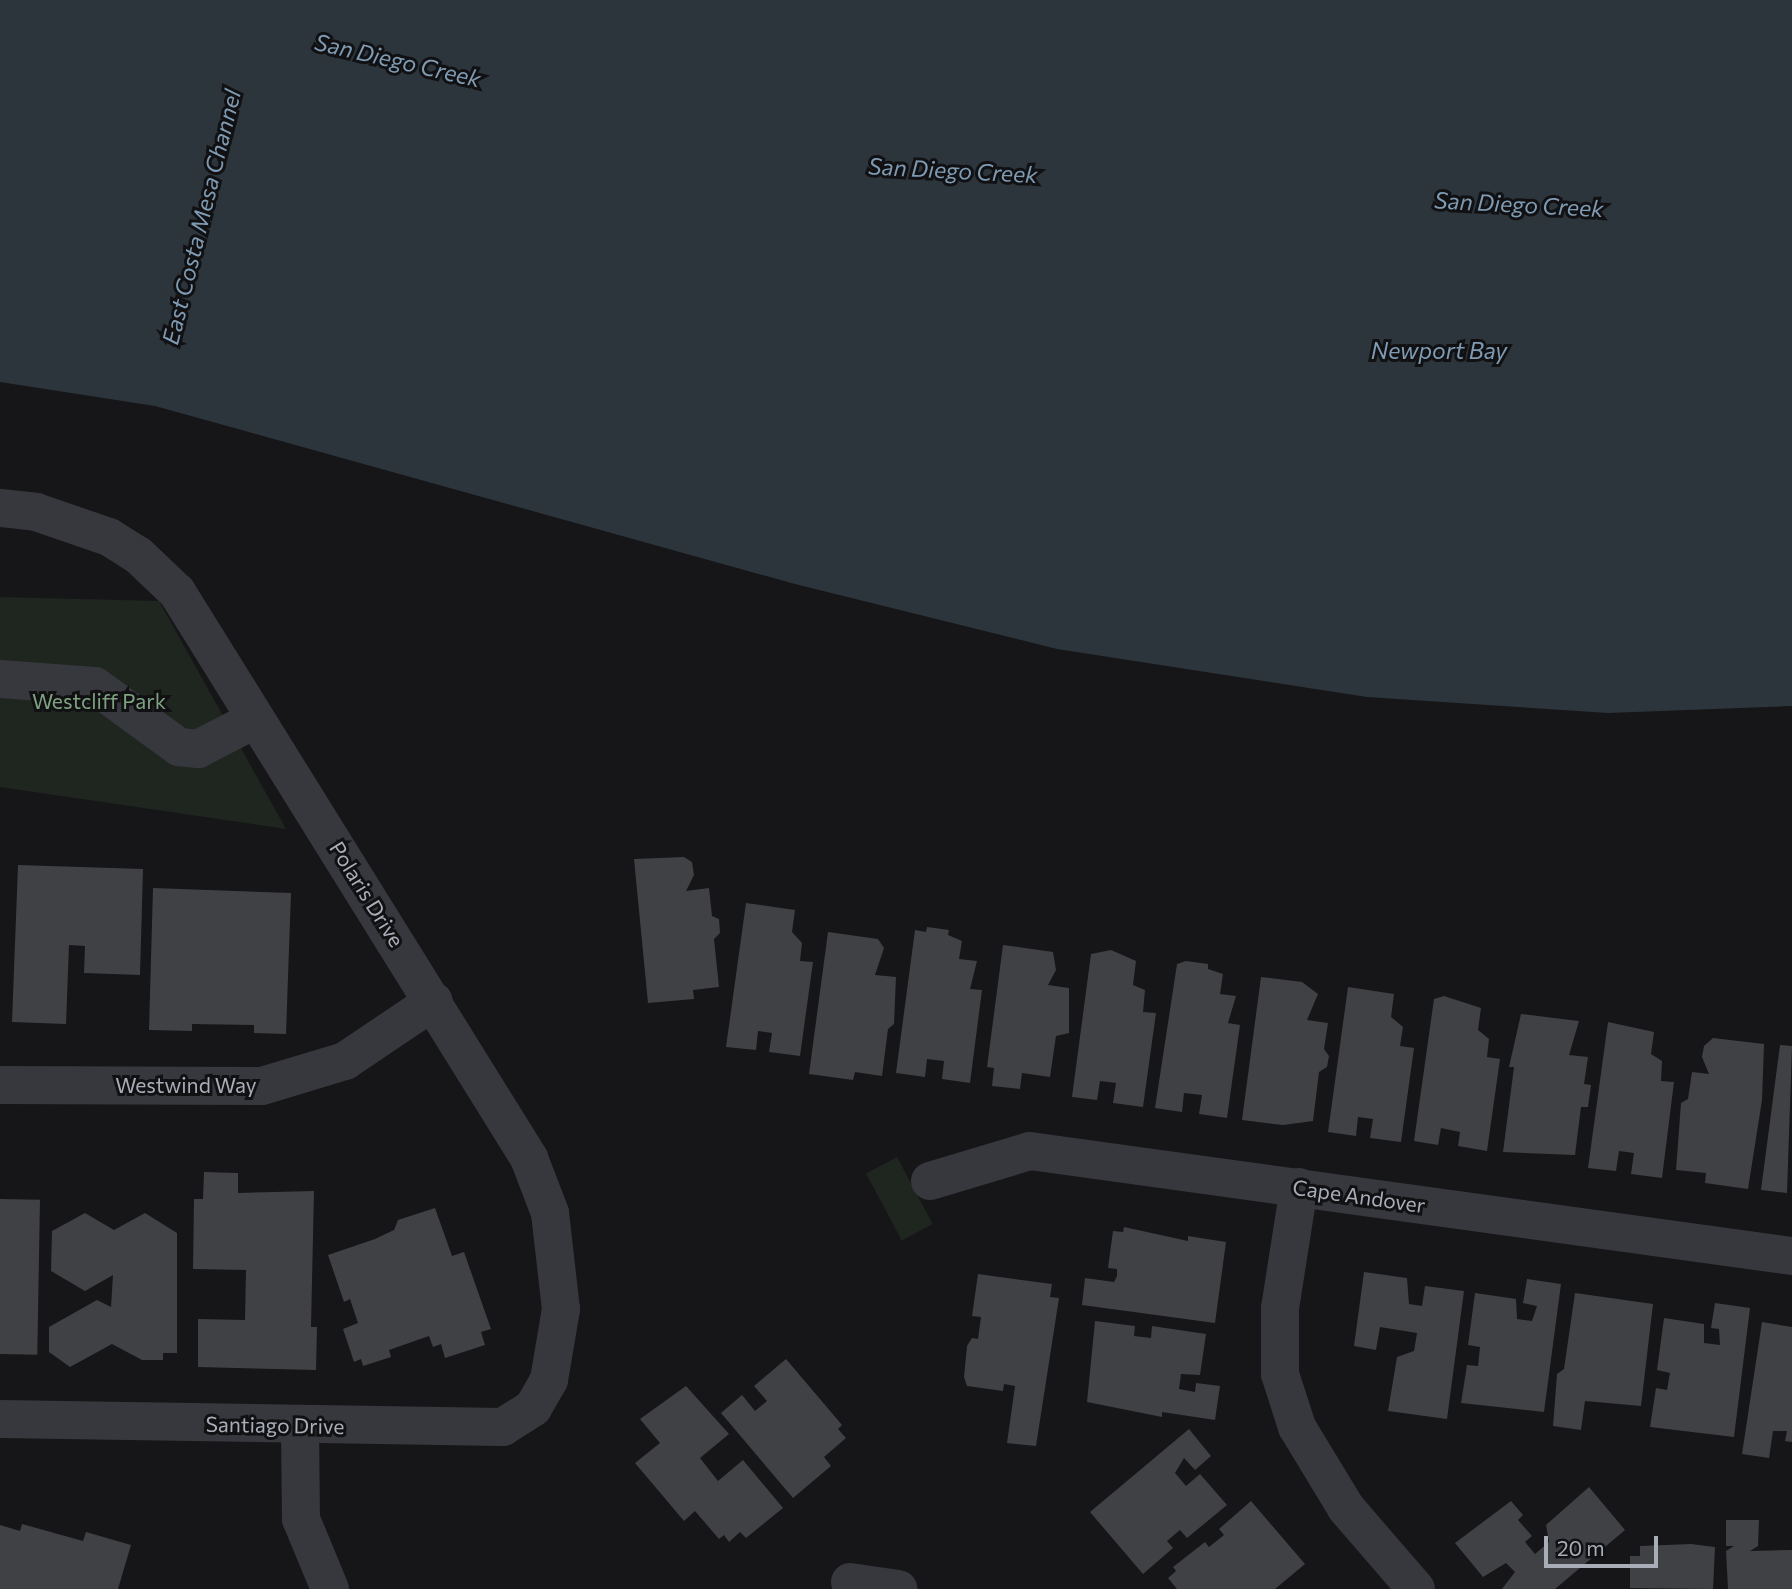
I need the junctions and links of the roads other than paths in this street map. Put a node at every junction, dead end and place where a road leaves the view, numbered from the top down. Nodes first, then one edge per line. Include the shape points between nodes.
1 (0, 508) edge
2 (0, 679) edge
3 (256, 719) junction
4 (434, 1002) junction
5 (0, 1085) edge
6 (930, 1181) dead end
7 (1299, 1187) junction
8 (1792, 1256) edge
9 (540, 1398) joint
10 (0, 1419) edge
11 (300, 1426) junction
12 (850, 1581) dead end
13 (330, 1589) edge
14 (898, 1589) edge
15 (1416, 1589) edge

1 - 3 street, Polaris Drive via 75,523 138,555 177,592
2 - 3 street via 95,686 131,709 150,729 188,748 222,741
3 - 4 street, Polaris Drive
4 - 5 street, Westwind Way via 345,1061 262,1086
4 - 9 street, Polaris Drive via 529,1158 550,1213 561,1309 556,1355
6 - 7 street, Cape Andover via 1030,1151
7 - 8 street, Cape Andover
7 - 15 street via 1280,1308 1280,1374 1297,1427 1346,1508
9 - 11 street, Santiago Drive via 503,1427
10 - 11 street, Santiago Drive
11 - 13 street via 301,1519
12 - 14 street

